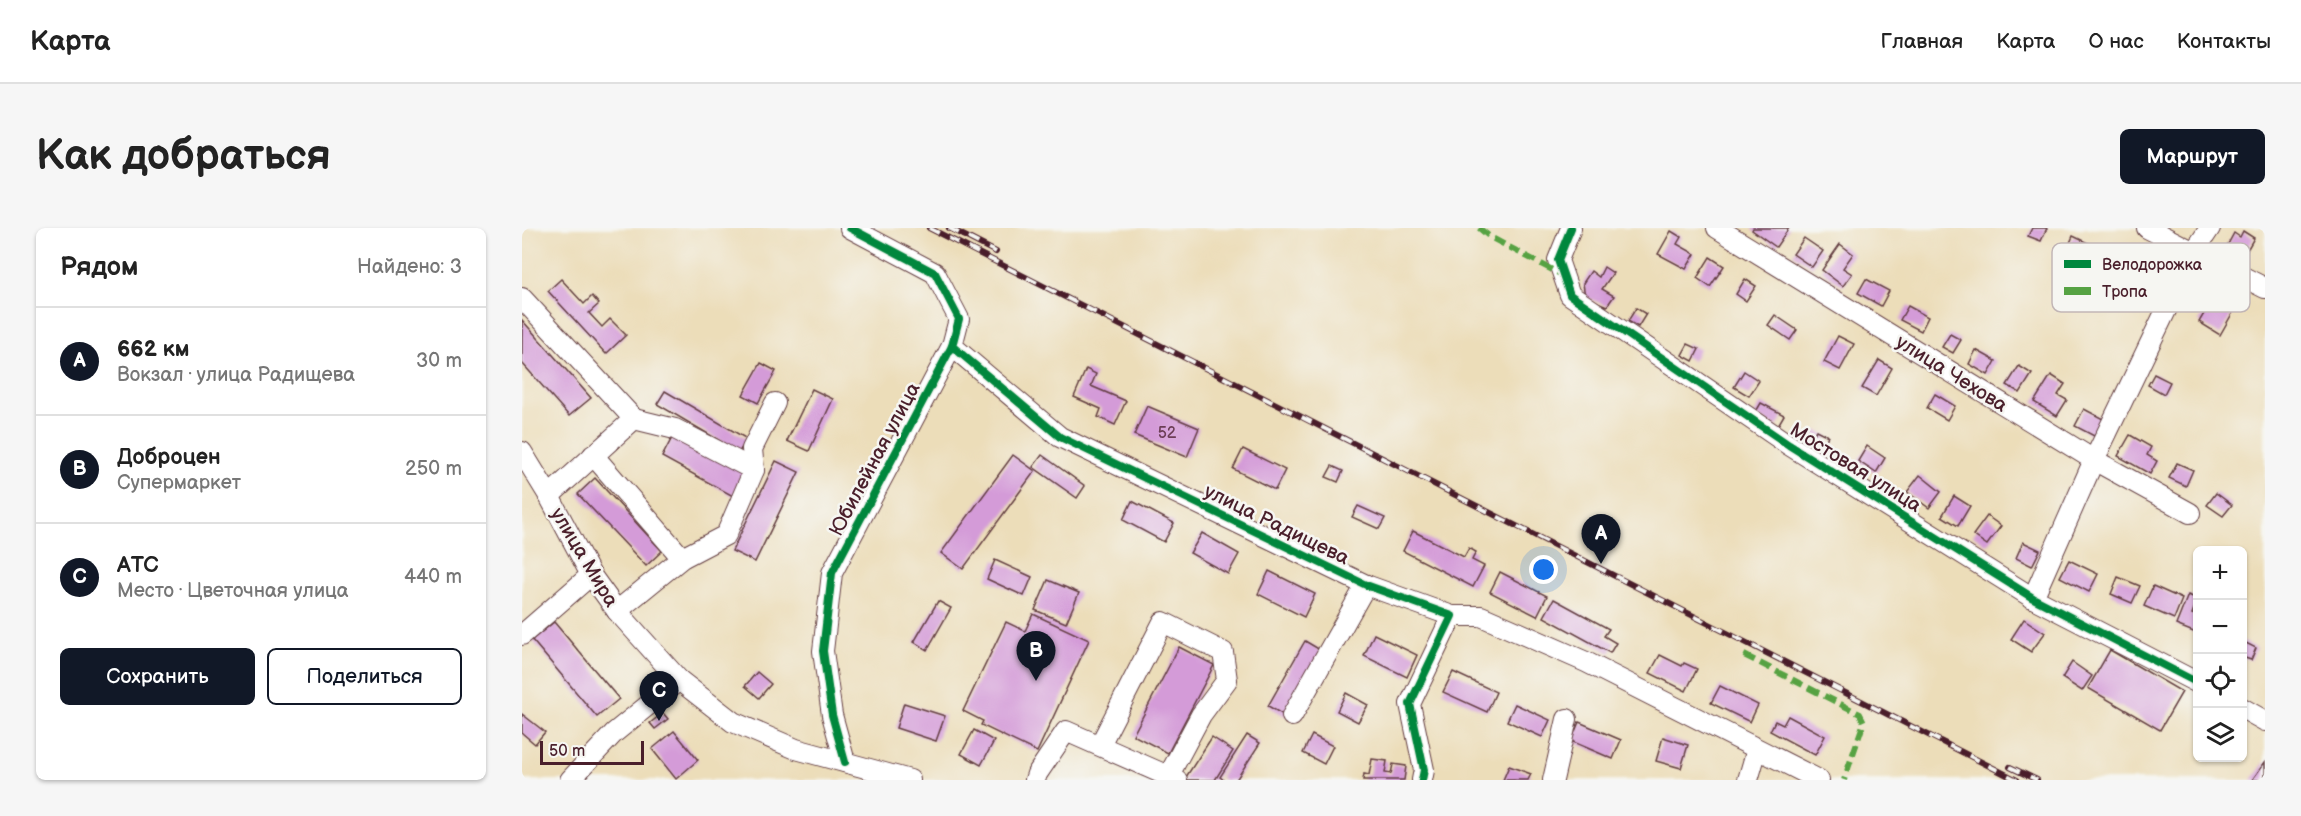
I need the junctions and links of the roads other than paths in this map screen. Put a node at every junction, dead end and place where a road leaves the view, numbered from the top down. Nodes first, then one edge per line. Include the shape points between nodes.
1 (850, 228) edge
2 (1571, 228) edge
3 (1717, 228) edge
4 (2147, 228) edge
5 (2210, 228) edge
6 (2176, 243) edge
7 (2200, 243) edge
8 (2250, 280) edge
9 (2265, 288) edge
10 (522, 298) edge
11 (2165, 312) edge
12 (952, 346) junction
13 (775, 403) dead end
14 (634, 419) junction
15 (522, 452) edge
16 (593, 455) junction
17 (2094, 460) junction
18 (754, 470) junction
19 (549, 496) junction
20 (2190, 513) dead end
21 (682, 558) junction
22 (591, 575) junction
23 (1366, 585) junction
24 (2033, 598) junction
25 (617, 611) junction
26 (1452, 616) junction
27 (522, 634) edge
28 (679, 680) junction
29 (2193, 680) edge
30 (2247, 711) edge
31 (1292, 717) dead end
32 (1567, 719) dead end
33 (2265, 721) edge
34 (1100, 745) junction
35 (1757, 749) junction
36 (844, 762) junction
37 (1173, 777) edge
38 (901, 779) edge
39 (570, 780) edge
40 (1035, 780) edge
41 (1422, 780) edge
42 (1553, 780) edge
43 (1748, 780) edge
44 (1819, 780) edge

1 - 12 street, Юбилейная улица via 935,273 959,319
2 - 24 street, Мостовая улица via 1558,260 1570,295 1789,445
3 - 17 street, улица Чехова
4 - 6 street
5 - 7 street
8 - 9 street
10 - 14 street
11 - 17 street
12 - 23 street, улица Радищева via 1060,436
12 - 36 street, Юбилейная улица via 832,573 823,651 832,715
13 - 18 street via 752,449
14 - 16 street
14 - 18 street via 675,429
15 - 19 street, улица Мира
16 - 19 street
16 - 21 street
17 - 20 street, улица Чехова
17 - 24 street
18 - 21 street via 726,535
19 - 22 street, улица Мира
21 - 25 street
22 - 25 street, улица Мира
22 - 27 street
23 - 26 street, улица Радищева
23 - 31 street
24 - 29 street, Мостовая улица
25 - 28 street, улица Мира
26 - 35 street, улица Радищева via 1480,616 1575,657
26 - 41 street via 1410,704 1424,770
28 - 36 street, улица Мира via 733,722 795,748
28 - 39 street via 614,733
30 - 33 street
32 - 42 street
34 - 37 street
34 - 37 street via 1163,622 1223,652 1227,680 1201,715
34 - 40 street via 1066,731
35 - 43 street
35 - 44 street, улица Радищева
36 - 38 street, улица Мира

